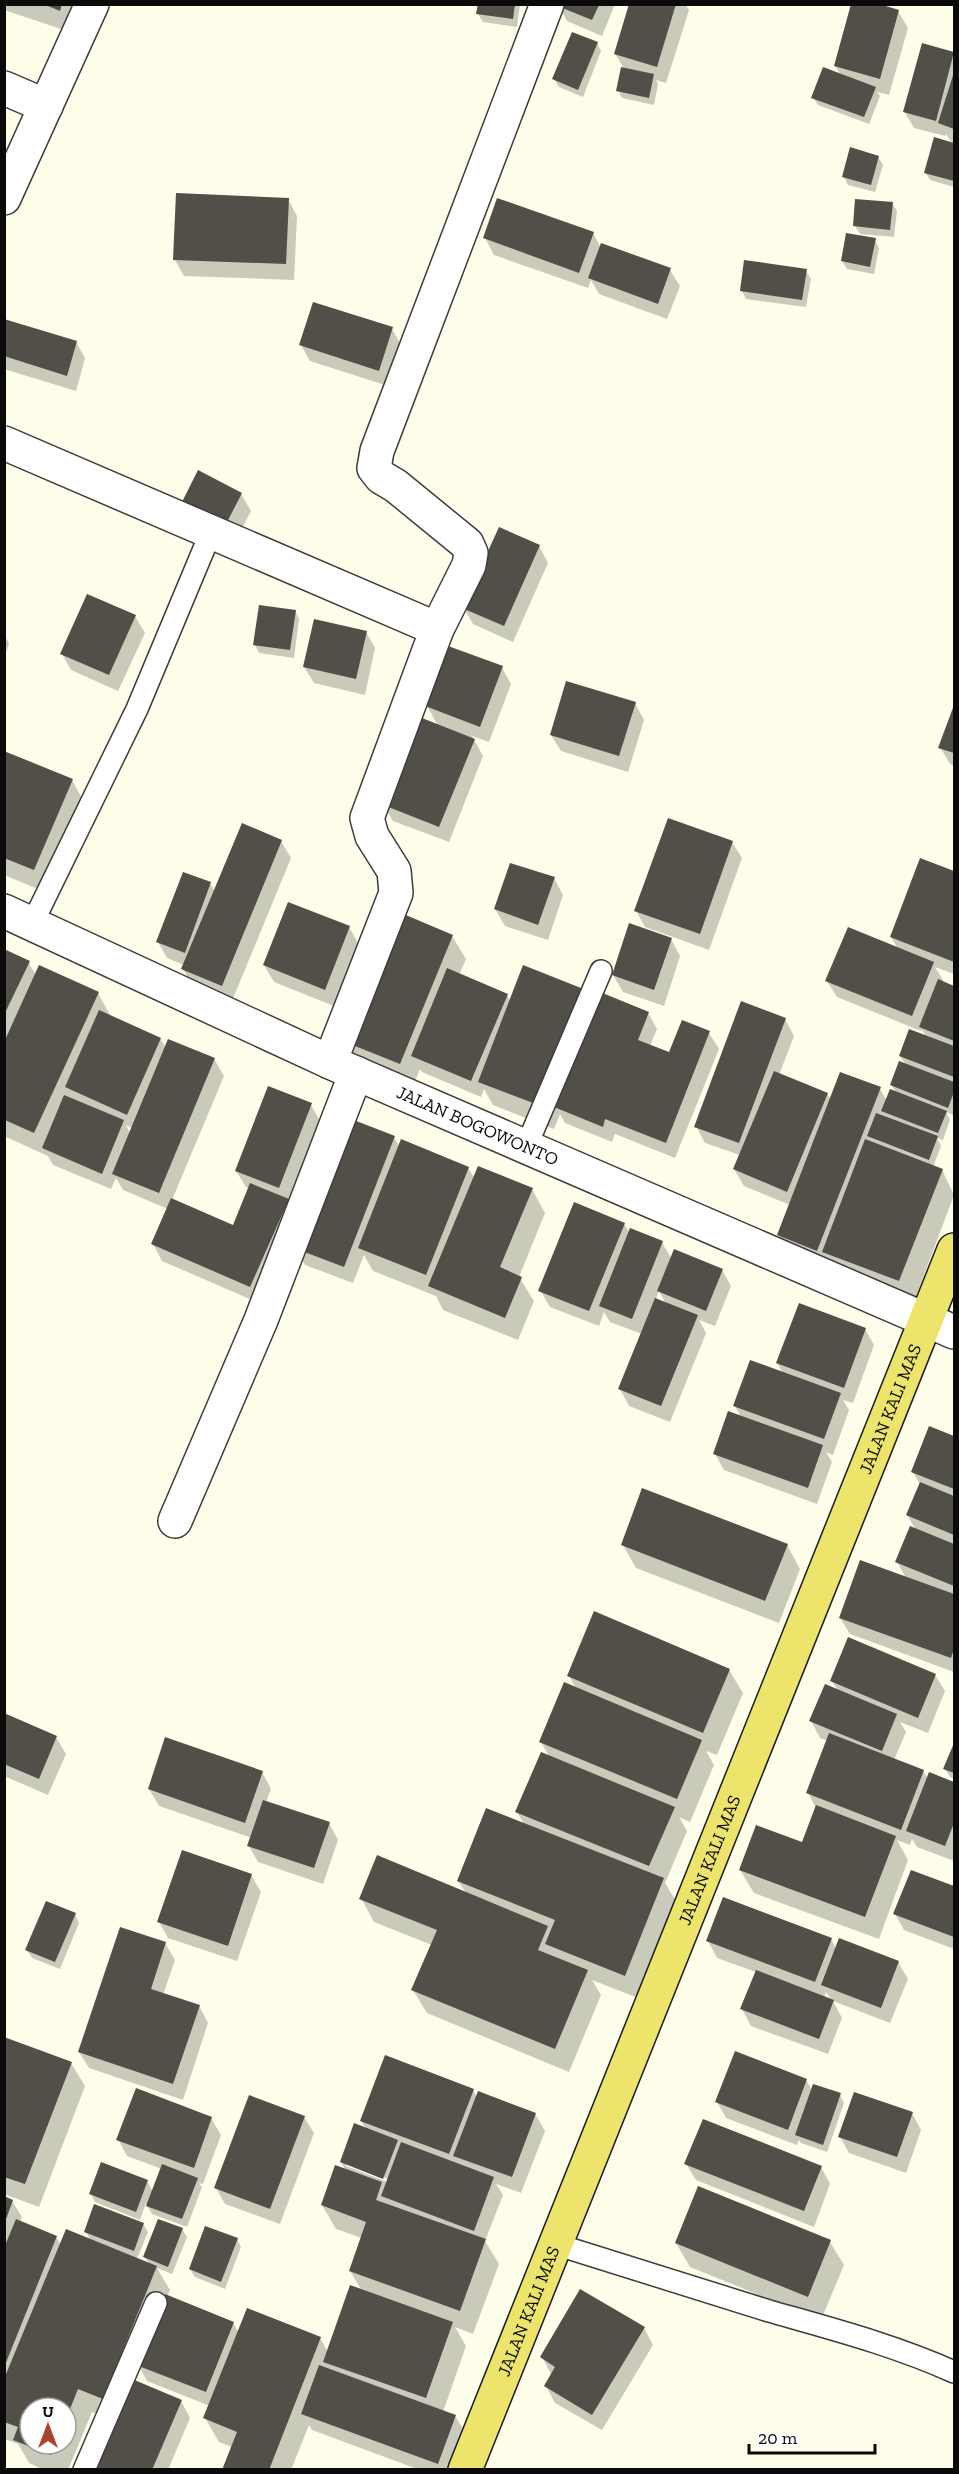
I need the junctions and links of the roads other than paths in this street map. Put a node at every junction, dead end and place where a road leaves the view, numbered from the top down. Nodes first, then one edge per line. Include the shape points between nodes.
1 (92, 4) edge
2 (547, 4) edge
3 (4, 88) edge
4 (46, 106) junction
5 (4, 198) edge
6 (4, 443) edge
7 (211, 532) junction
8 (436, 629) junction
9 (18, 918) edge
10 (601, 971) dead end
11 (343, 1068) junction
12 (526, 1147) junction
13 (954, 1250) edge
14 (941, 1326) edge
15 (176, 1521) dead end
16 (555, 2244) junction
17 (156, 2303) dead end
18 (954, 2372) edge
19 (84, 2469) edge
20 (465, 2469) edge

1 - 4 street
2 - 8 street via 415,348 374,468 466,544 471,553 469,566
3 - 4 street
4 - 5 street
6 - 7 street
7 - 8 street
7 - 9 lane via 137,709
8 - 11 street via 367,818 372,836 394,871 396,893
9 - 11 street, JALAN BOGOWONTO
10 - 12 lane
11 - 12 street, JALAN BOGOWONTO
11 - 15 street via 261,1320
12 - 14 street, JALAN BOGOWONTO
13 - 14 main road, JALAN KALI MAS
14 - 16 main road, JALAN KALI MAS
16 - 18 lane via 859,2336
16 - 20 main road, JALAN KALI MAS
17 - 19 lane

